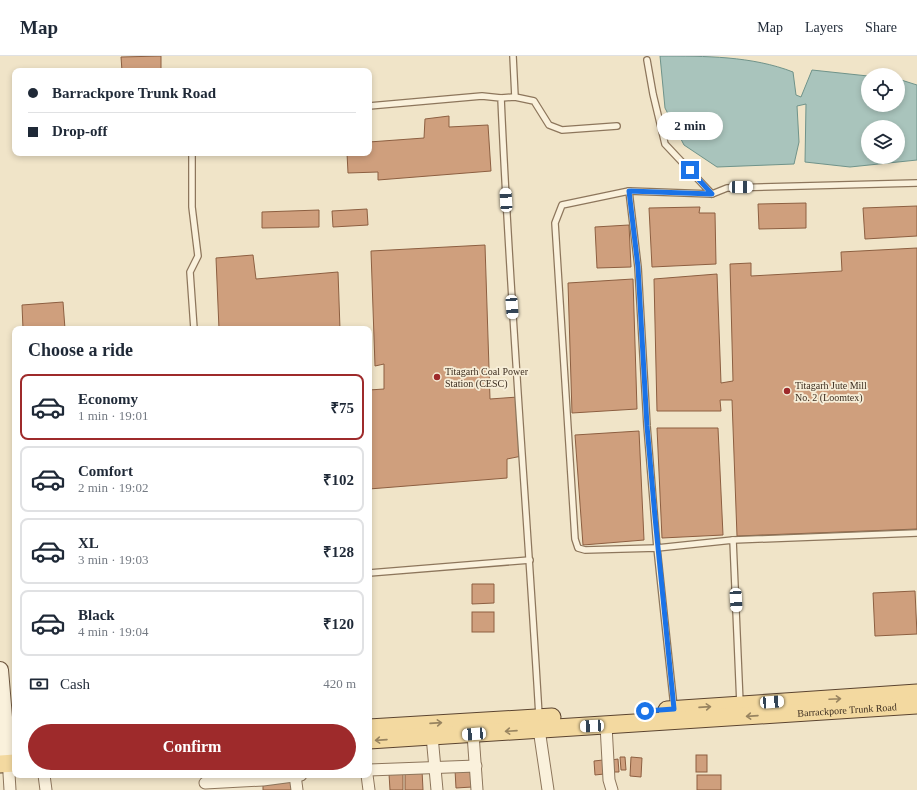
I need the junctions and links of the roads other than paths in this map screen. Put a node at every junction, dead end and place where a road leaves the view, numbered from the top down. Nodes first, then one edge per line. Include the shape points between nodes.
1 (513, 56) edge
2 (648, 60) dead end
3 (516, 96) junction
4 (501, 98) junction
5 (372, 106) edge
6 (617, 126) dead end
7 (192, 156) edge
8 (917, 182) edge
9 (629, 191) junction
10 (712, 194) junction
11 (194, 326) edge
12 (917, 533) edge
13 (733, 540) junction
14 (657, 548) junction
15 (530, 560) junction
16 (372, 573) edge
17 (0, 670) edge
18 (917, 693) edge
19 (740, 704) junction
20 (917, 705) edge
21 (674, 709) junction
22 (539, 723) junction
23 (606, 725) junction
24 (372, 728) edge
25 (474, 734) junction
26 (432, 736) junction
27 (372, 740) edge
28 (8, 758) edge
29 (476, 766) junction
30 (435, 768) junction
31 (372, 770) edge
32 (44, 778) edge
33 (276, 778) edge
34 (295, 778) edge
35 (367, 778) edge
36 (205, 783) edge
37 (10, 790) edge
38 (46, 790) edge
39 (297, 790) edge
40 (369, 790) edge
41 (437, 790) edge
42 (477, 790) edge
43 (548, 790) edge
44 (612, 790) edge

1 - 3 lane
2 - 10 lane via 665,144
3 - 4 lane
3 - 6 lane via 534,101 549,125 562,130
4 - 5 lane via 482,96
4 - 15 lane via 507,230
7 - 11 lane via 192,207 198,256 190,272
8 - 10 lane via 727,188
9 - 10 lane
9 - 14 lane via 638,267
9 - 14 lane via 562,206 555,223 575,539 578,548 585,550
12 - 13 lane
13 - 14 lane
13 - 19 lane
14 - 21 lane
15 - 16 lane
15 - 22 lane
17 - 28 street
19 -> 18 main road, Barrackpore Trunk Road
21 -> 19 main road, Barrackpore Trunk Road
20 -> 23 main road, Barrackpore Trunk Road
21 - 22 main road, Barrackpore Trunk Road
22 - 23 main road, Barrackpore Trunk Road
24 -> 22 main road, Barrackpore Trunk Road
22 -> 25 main road, Barrackpore Trunk Road
22 - 43 street
23 - 44 street via 609,780
25 - 26 main road, Barrackpore Trunk Road
25 - 29 street
26 -> 27 main road, Barrackpore Trunk Road
26 - 30 street
28 - 37 street
29 - 30 street
29 - 42 street
30 - 31 street
30 - 41 street
32 - 38 street
33 - 36 street
34 - 39 street
35 - 40 street

